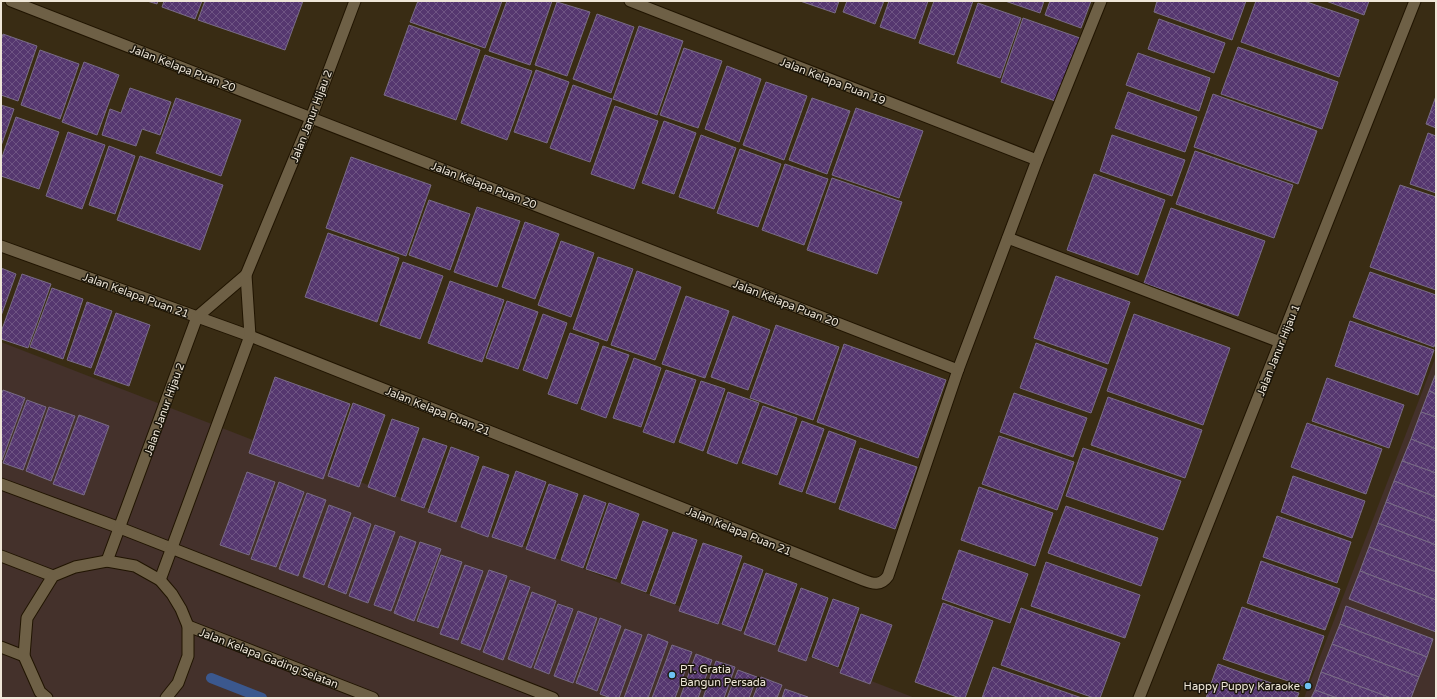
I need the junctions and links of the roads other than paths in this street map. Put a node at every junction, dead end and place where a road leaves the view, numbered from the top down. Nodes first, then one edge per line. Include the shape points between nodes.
1 (11, 1) edge
2 (355, 1) edge
3 (630, 1) edge
4 (1101, 1) edge
5 (1416, 1) edge
6 (311, 118) junction
7 (1037, 160) junction
8 (1008, 238) junction
9 (1, 246) edge
10 (246, 275) junction
11 (197, 317) junction
12 (250, 336) junction
13 (1280, 342) junction
14 (958, 370) junction
15 (1, 484) edge
16 (120, 528) junction
17 (172, 548) junction
18 (1, 556) edge
19 (107, 561) junction
20 (53, 576) junction
21 (160, 580) junction
22 (188, 626) junction
23 (1, 647) edge
24 (24, 656) junction
25 (47, 698) edge
26 (166, 698) edge
27 (373, 698) edge
28 (553, 698) edge
29 (1139, 698) edge

1 - 6 street, Jalan Kelapa Puan 20
2 - 6 street, Jalan Janur Hijau 2
3 - 7 street, Jalan Kelapa Puan 19
4 - 7 street
5 - 13 street, Jalan Janur Hijau 1
6 - 10 street, Jalan Janur Hijau 2
6 - 14 street, Jalan Kelapa Puan 20
7 - 8 street
8 - 13 street
8 - 14 street
9 - 11 street, Jalan Kelapa Puan 21
10 - 11 street, Jalan Janur Hijau 2
10 - 12 street, Jalan Janur Hijau 2
11 - 12 street, Jalan Kelapa Puan 21
11 - 16 street, Jalan Janur Hijau 2
12 - 14 street, Jalan Kelapa Puan 21 via 873,584 880,583 888,576
12 - 17 street, Jalan Janur Hijau 2
13 - 29 street, Jalan Janur Hijau 1
15 - 16 street
16 - 17 street
16 - 19 street, Jalan Janur Hijau 2
17 - 21 street, Jalan Janur Hijau 2
17 - 28 street
18 - 20 street
19 - 20 street via 75,567
19 - 21 street via 135,566
20 - 24 street via 27,618
21 - 22 street via 175,599
22 - 26 street via 188,656 178,683
22 - 27 street, Jalan Kelapa Gading Selatan
23 - 24 street
24 - 25 street via 40,692

